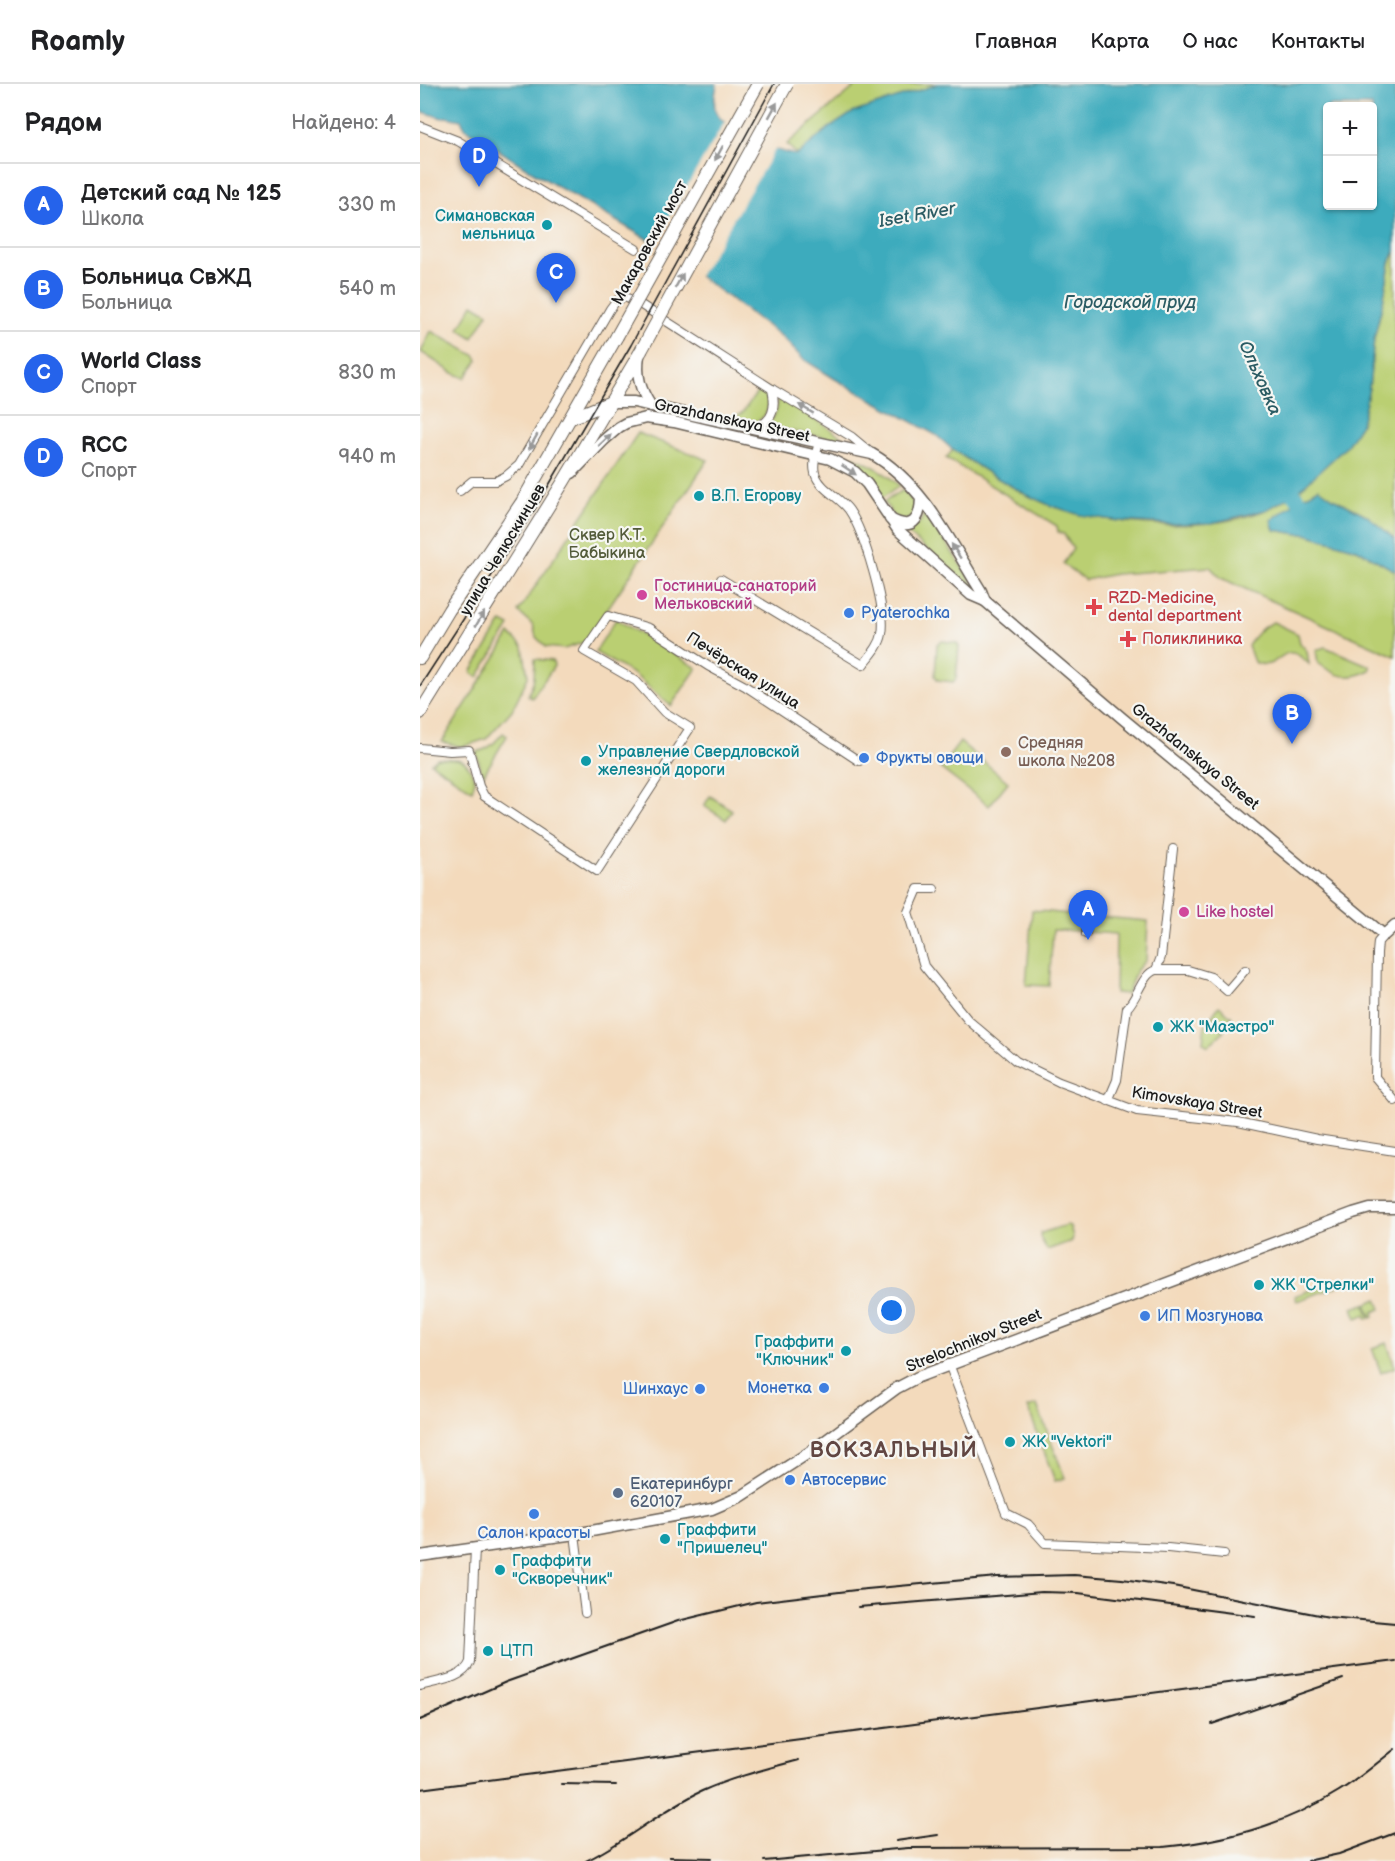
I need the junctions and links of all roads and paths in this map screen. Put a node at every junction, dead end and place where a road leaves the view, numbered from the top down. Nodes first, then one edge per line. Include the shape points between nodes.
1 (758, 84) edge
2 (787, 84) edge
3 (420, 126) edge
4 (636, 249) dead end
5 (640, 352) junction
6 (772, 388) junction
7 (611, 402) junction
8 (651, 406) junction
9 (571, 418) junction
10 (749, 428) junction
11 (819, 442) junction
12 (872, 454) junction
13 (816, 455) junction
14 (564, 481) junction
15 (460, 491) dead end
16 (921, 499) junction
17 (890, 519) junction
18 (721, 579) dead end
19 (985, 602) junction
20 (422, 651) edge
21 (420, 713) edge
22 (420, 748) edge
23 (859, 761) dead end
24 (1173, 849) dead end
25 (934, 889) dead end
26 (1088, 914) dead end
27 (1395, 925) edge
28 (1086, 934) dead end
29 (1384, 935) junction
30 (1156, 970) junction
31 (1245, 970) dead end
32 (1108, 1101) junction
33 (1395, 1101) edge
34 (1395, 1151) edge
35 (1395, 1208) edge
36 (950, 1364) junction
37 (575, 1534) junction
38 (475, 1548) junction
39 (1224, 1554) dead end
40 (420, 1556) edge
41 (585, 1613) dead end
42 (420, 1686) edge

1 -> 9 main road, Макаровский мост, bridge
5 -> 2 main road, bridge
3 - 4 street via 458,141
5 - 7 main road
5 - 8 street via 640,386
6 - 10 street via 771,416 759,426
12 -> 6 street via 852,437
6 -> 15 street via 624,297 616,301 594,336 519,465 506,477 472,481
7 - 8 street, Grazhdanskaya Street
7 - 9 main road, Grazhdanskaya Street
7 - 14 main road, улица Челюскинцев
8 - 10 street, Grazhdanskaya Street
9 - 20 main road, улица Челюскинцев via 510,521
10 - 11 street, Grazhdanskaya Street
11 - 12 street, Grazhdanskaya Street
11 - 13 street
12 - 16 street, Grazhdanskaya Street via 896,471
14 -> 13 street, Grazhdanskaya Street via 620,427 646,418
13 -> 17 street, Grazhdanskaya Street via 855,472
13 - 18 street via 815,474 848,509 868,554 877,590 882,634 863,665
21 -> 14 main road, улица Челюскинцев
16 - 17 street via 919,516 914,522 901,525
19 -> 16 street, Grazhdanskaya Street
17 - 19 street, Grazhdanskaya Street via 910,543 970,595
19 - 29 street, Grazhdanskaya Street
22 - 23 street, Печёрская улица via 469,750 484,796 597,871 690,728 664,712 636,681 584,651 608,616 649,628
24 - 30 street via 1161,957
25 - 32 street, Kimovskaya Street via 918,890 908,912 924,966 957,1008 1016,1061
26 - 28 street
27 - 29 street
29 - 33 street via 1378,942 1377,953 1375,1077
30 - 31 street via 1188,970 1212,977 1227,991
30 - 32 street via 1145,978 1135,1000 1126,1008 1117,1080
32 - 34 street, Kimovskaya Street via 1137,1111 1238,1122
35 - 36 street, Strelochnikov Street via 1353,1213
36 - 37 street, Strelochnikov Street via 897,1388 742,1496 712,1509
36 - 39 street via 1006,1514 1028,1524 1045,1543
37 - 38 street, Strelochnikov Street
37 - 41 street
38 - 40 street, Strelochnikov Street
38 - 42 street via 468,1668 459,1675

